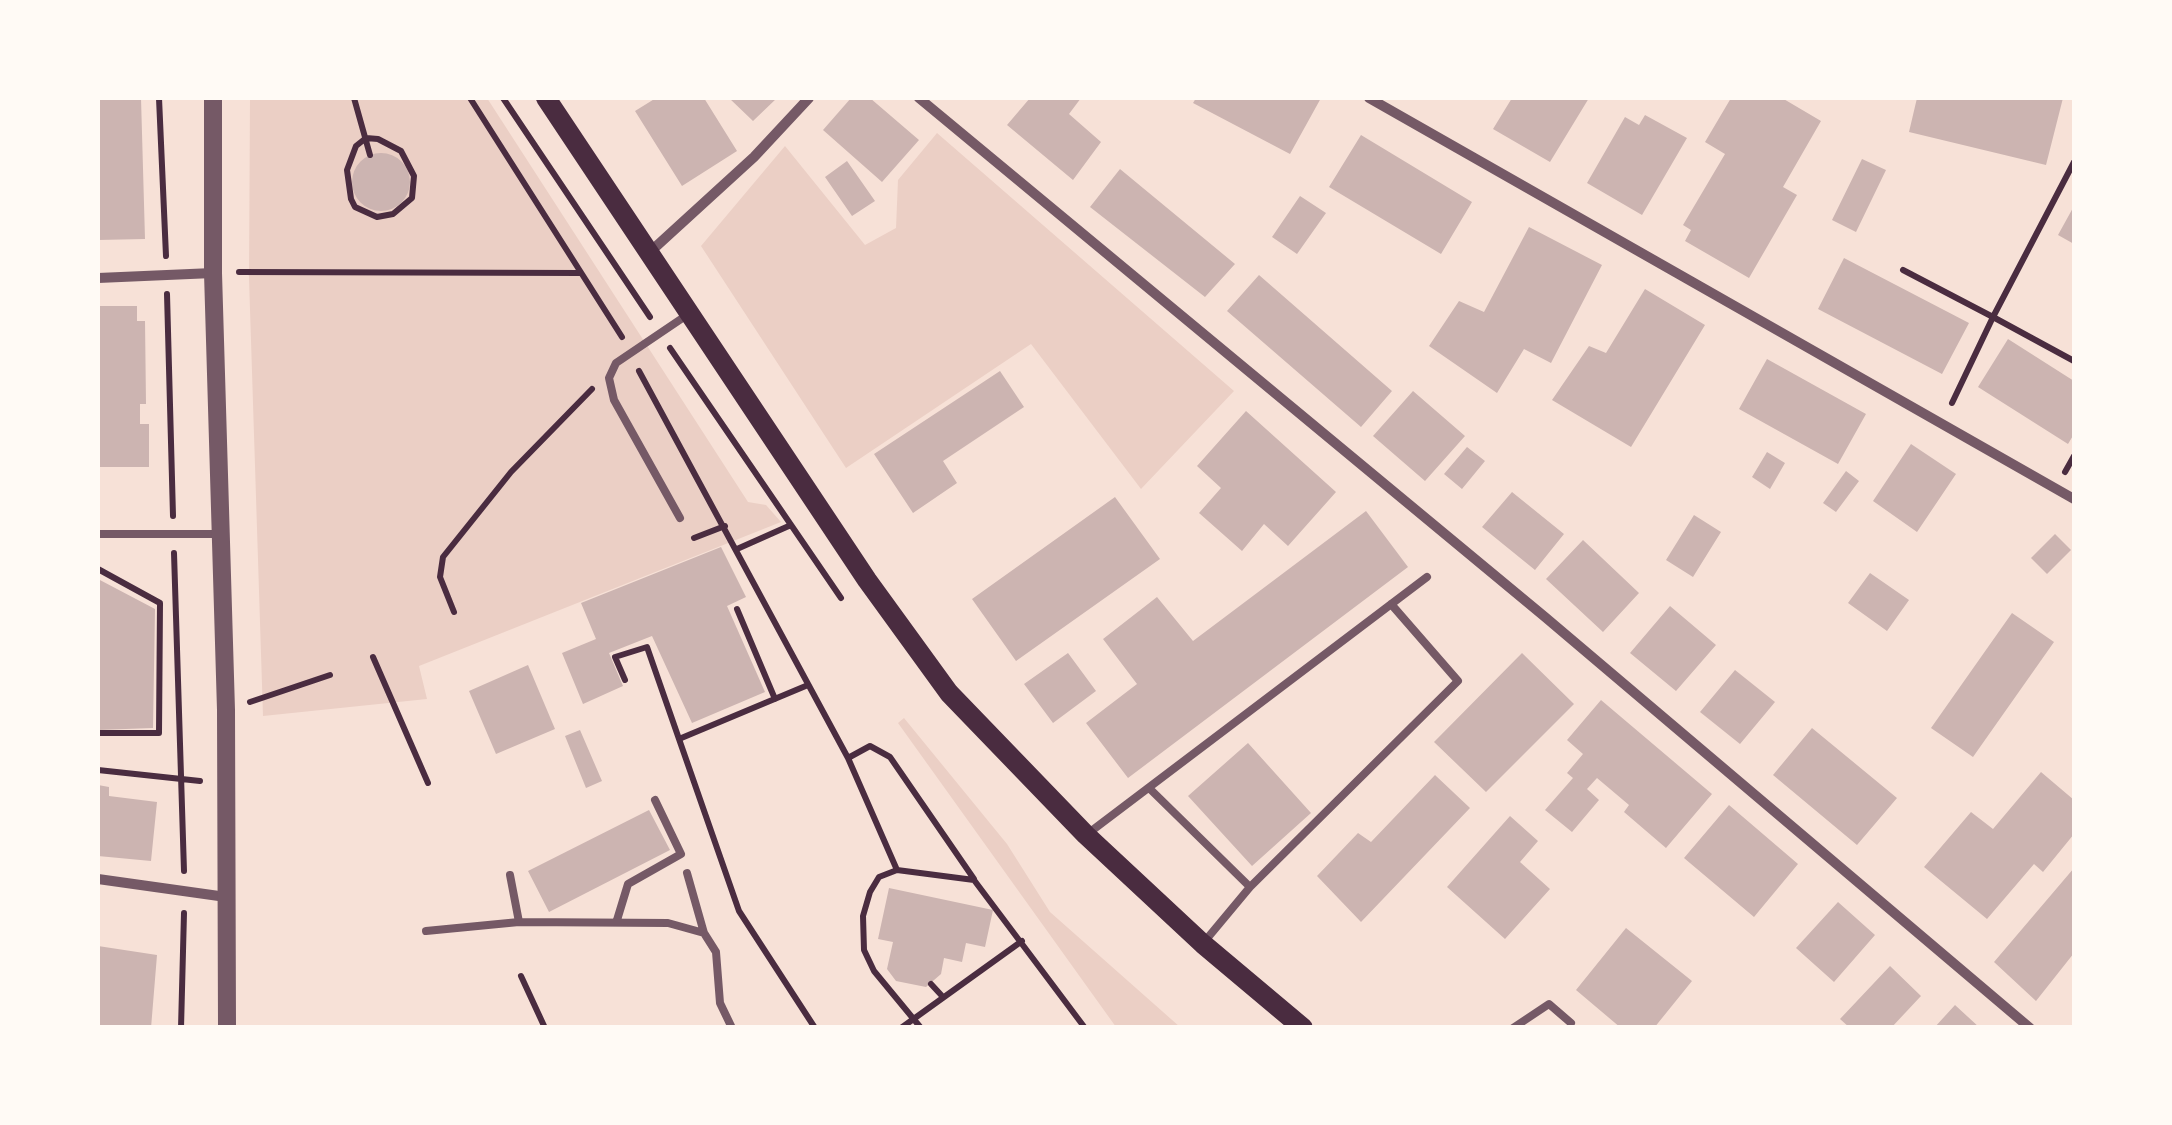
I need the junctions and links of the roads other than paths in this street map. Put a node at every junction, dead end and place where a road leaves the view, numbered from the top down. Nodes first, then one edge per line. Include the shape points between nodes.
1 (213, 98) edge
2 (546, 98) edge
3 (809, 98) edge
4 (918, 98) edge
5 (1369, 98) edge
6 (650, 252) junction
7 (213, 273) junction
8 (98, 278) edge
9 (690, 312) junction
10 (2074, 499) edge
11 (680, 518) dead end
12 (98, 534) edge
13 (219, 534) junction
14 (1427, 577) dead end
15 (1391, 604) junction
16 (1148, 788) junction
17 (655, 800) dead end
18 (1086, 835) junction
19 (688, 873) dead end
20 (510, 875) dead end
21 (98, 879) edge
22 (1250, 887) junction
23 (226, 897) junction
24 (617, 920) junction
25 (519, 922) junction
26 (426, 931) dead end
27 (704, 933) junction
28 (1202, 944) junction
29 (1571, 1023) dead end
30 (227, 1028) edge
31 (732, 1028) edge
32 (1303, 1028) edge
33 (1513, 1028) edge
34 (2030, 1028) edge

1 - 7 street
2 - 6 main road
3 - 6 street
4 - 34 street
5 - 10 street
6 - 9 main road
7 - 8 street
7 - 13 street
9 - 11 lane via 616,363 609,378 614,400
9 - 18 main road via 949,693
12 - 13 lane
13 - 23 street
14 - 15 lane
15 - 16 lane
15 - 22 lane via 1458,681
16 - 18 lane
16 - 22 lane
17 - 24 lane via 680,854 628,884
18 - 28 main road
19 - 27 lane
20 - 25 lane
21 - 23 street
22 - 28 lane
23 - 30 street
24 - 25 lane
24 - 27 lane via 682,924
25 - 26 lane
27 - 31 lane via 716,952 720,1003
28 - 32 main road
29 - 33 lane via 1549,1004

